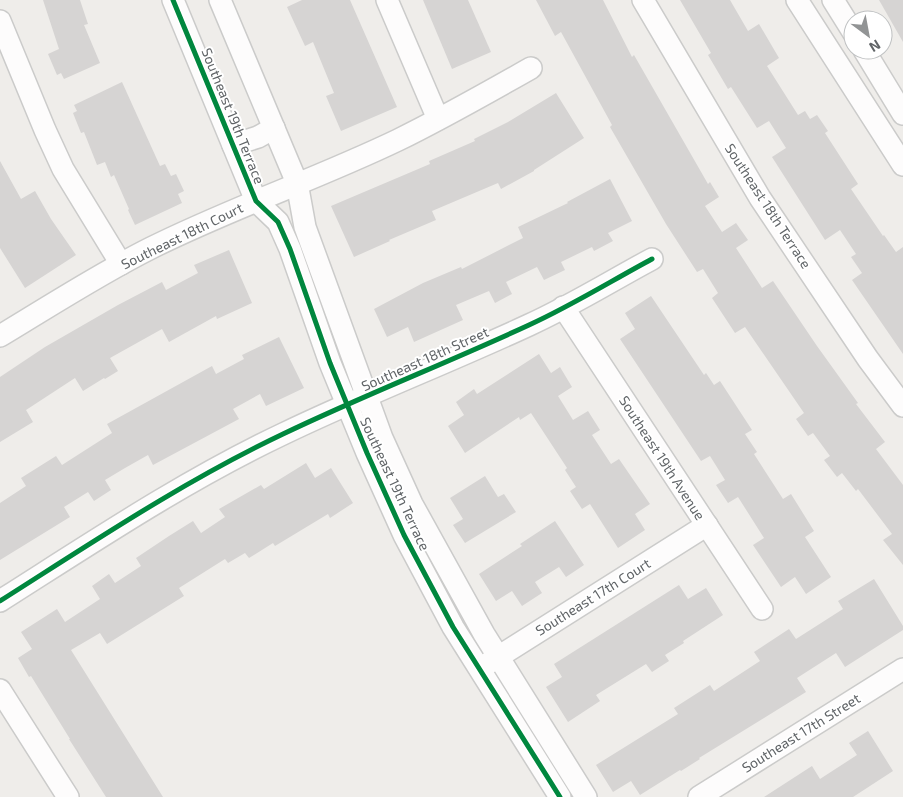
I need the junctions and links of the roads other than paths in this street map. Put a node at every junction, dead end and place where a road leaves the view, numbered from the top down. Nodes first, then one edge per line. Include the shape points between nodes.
1 (173, 0) edge
2 (220, 0) edge
3 (387, 0) edge
4 (643, 0) edge
5 (797, 0) edge
6 (833, 0) edge
7 (843, 16) edge
8 (0, 21) edge
9 (870, 60) edge
10 (531, 68) dead end
11 (903, 114) edge
12 (438, 119) junction
13 (274, 128) junction
14 (233, 145) junction
15 (903, 165) edge
16 (297, 183) junction
17 (256, 200) junction
18 (652, 259) dead end
19 (121, 264) junction
20 (563, 307) junction
21 (0, 336) edge
22 (367, 396) junction
23 (347, 405) junction
24 (903, 406) edge
25 (707, 525) junction
26 (0, 601) edge
27 (762, 609) dead end
28 (498, 657) junction
29 (480, 669) junction
30 (903, 669) edge
31 (0, 690) edge
32 (68, 797) edge
33 (560, 797) edge
34 (586, 797) edge
35 (699, 797) edge

1 - 14 street, Southeast 19th Terrace
2 - 13 street, Southeast 19th Terrace
3 - 12 street
4 - 24 street, Southeast 18th Terrace via 760,198
5 - 15 street
6 - 7 street
8 - 19 street via 63,169
9 - 11 street
10 - 12 street, Southeast 18th Court
12 - 16 street, Southeast 18th Court
13 - 14 street
13 - 16 street, Southeast 19th Terrace
14 - 17 street, Southeast 19th Terrace
16 - 17 street, Southeast 18th Court
16 - 22 street, Southeast 19th Terrace via 305,227
17 - 19 street, Southeast 18th Court
17 - 23 street, Southeast 19th Terrace via 278,222 290,249
18 - 20 street, Southeast 18th Street
19 - 21 street, Southeast 18th Court
20 - 22 street, Southeast 18th Street via 448,363
20 - 25 street, Southeast 19th Avenue
22 - 23 street, Southeast 18th Street
22 - 28 street, Southeast 19th Terrace via 412,504
23 - 26 street, Southeast 18th Street via 218,468
23 - 29 street, Southeast 19th Terrace via 404,535 453,627
25 - 27 street, Southeast 19th Avenue
25 - 28 street, Southeast 17th Court
28 - 29 street, Southeast 17th Court
28 - 34 street, Southeast 19th Terrace
29 - 33 street, Southeast 19th Terrace
30 - 35 street, Southeast 17th Street
31 - 32 street

